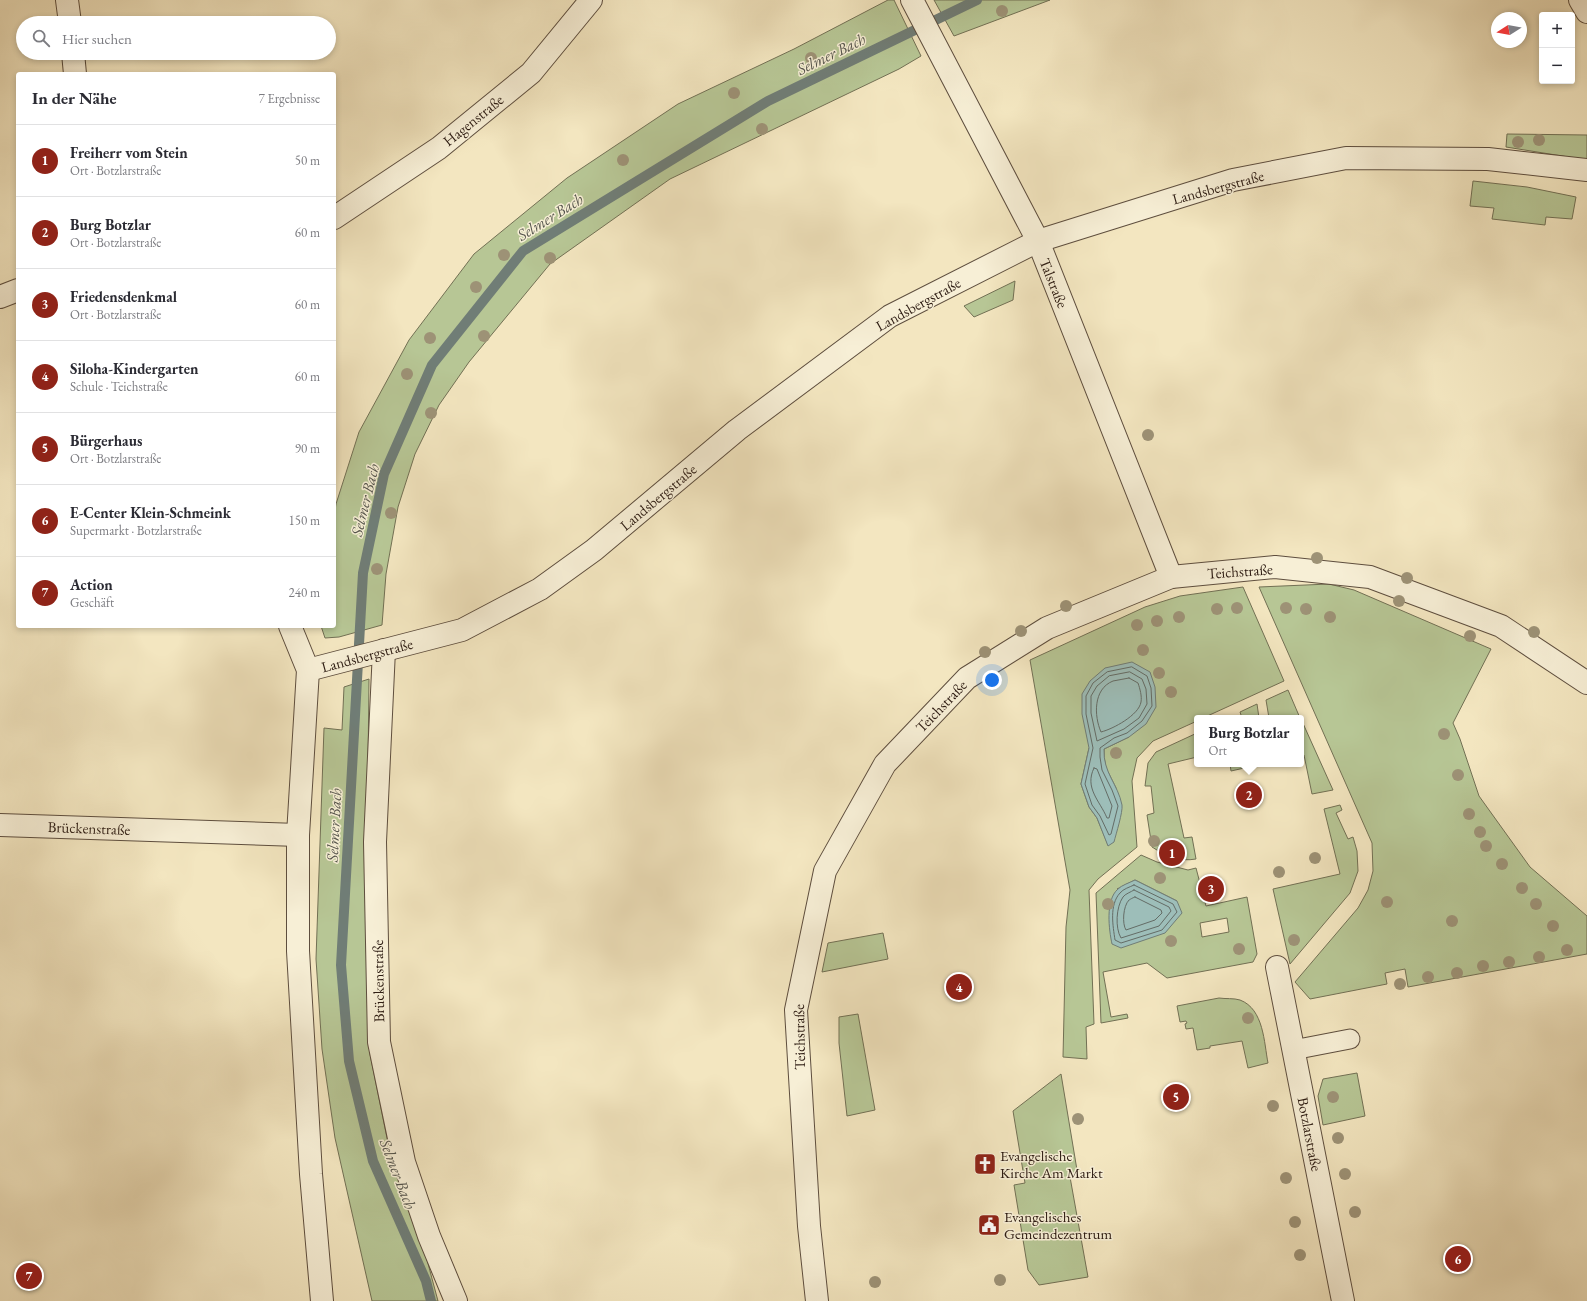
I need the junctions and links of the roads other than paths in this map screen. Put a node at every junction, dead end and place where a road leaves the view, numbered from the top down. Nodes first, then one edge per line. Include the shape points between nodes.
1 (67, 0) edge
2 (591, 0) edge
3 (912, 0) edge
4 (1580, 0) edge
5 (1587, 12) edge
6 (69, 16) edge
7 (74, 60) edge
8 (75, 72) edge
9 (1587, 170) edge
10 (336, 217) edge
11 (1038, 241) junction
12 (16, 291) edge
13 (0, 297) edge
14 (1171, 577) junction
15 (291, 628) edge
16 (376, 653) junction
17 (308, 670) junction
18 (1587, 683) edge
19 (0, 825) edge
20 (298, 835) junction
21 (1277, 967) dead end
22 (1350, 1039) dead end
23 (1293, 1050) junction
24 (322, 1301) edge
25 (456, 1301) edge
26 (817, 1301) edge
27 (1343, 1301) edge

1 - 6 street
2 - 10 street, Hagenstraße via 530,73 439,148
3 - 11 street, Talstraße
4 - 5 street
7 - 8 street
9 - 11 street, Landsbergstraße via 1488,159 1346,158 1232,180
11 - 14 street, Talstraße
11 - 16 street, Landsbergstraße via 890,316 737,430 594,550 540,589 462,630
12 - 13 street
14 - 18 street, Teichstraße via 1275,568 1370,577 1501,626
14 - 26 street, Teichstraße via 1047,628 967,678 885,764 825,871 796,1010 808,1218
15 - 17 street
16 - 17 street, Landsbergstraße
16 - 25 street, Brückenstraße via 375,842 379,1042 404,1162 429,1236
17 - 20 street
19 - 20 street, Brückenstraße
20 - 24 street via 298,950 311,1174
21 - 23 street, Botzlarstraße
22 - 23 lane
23 - 27 street, Botzlarstraße

